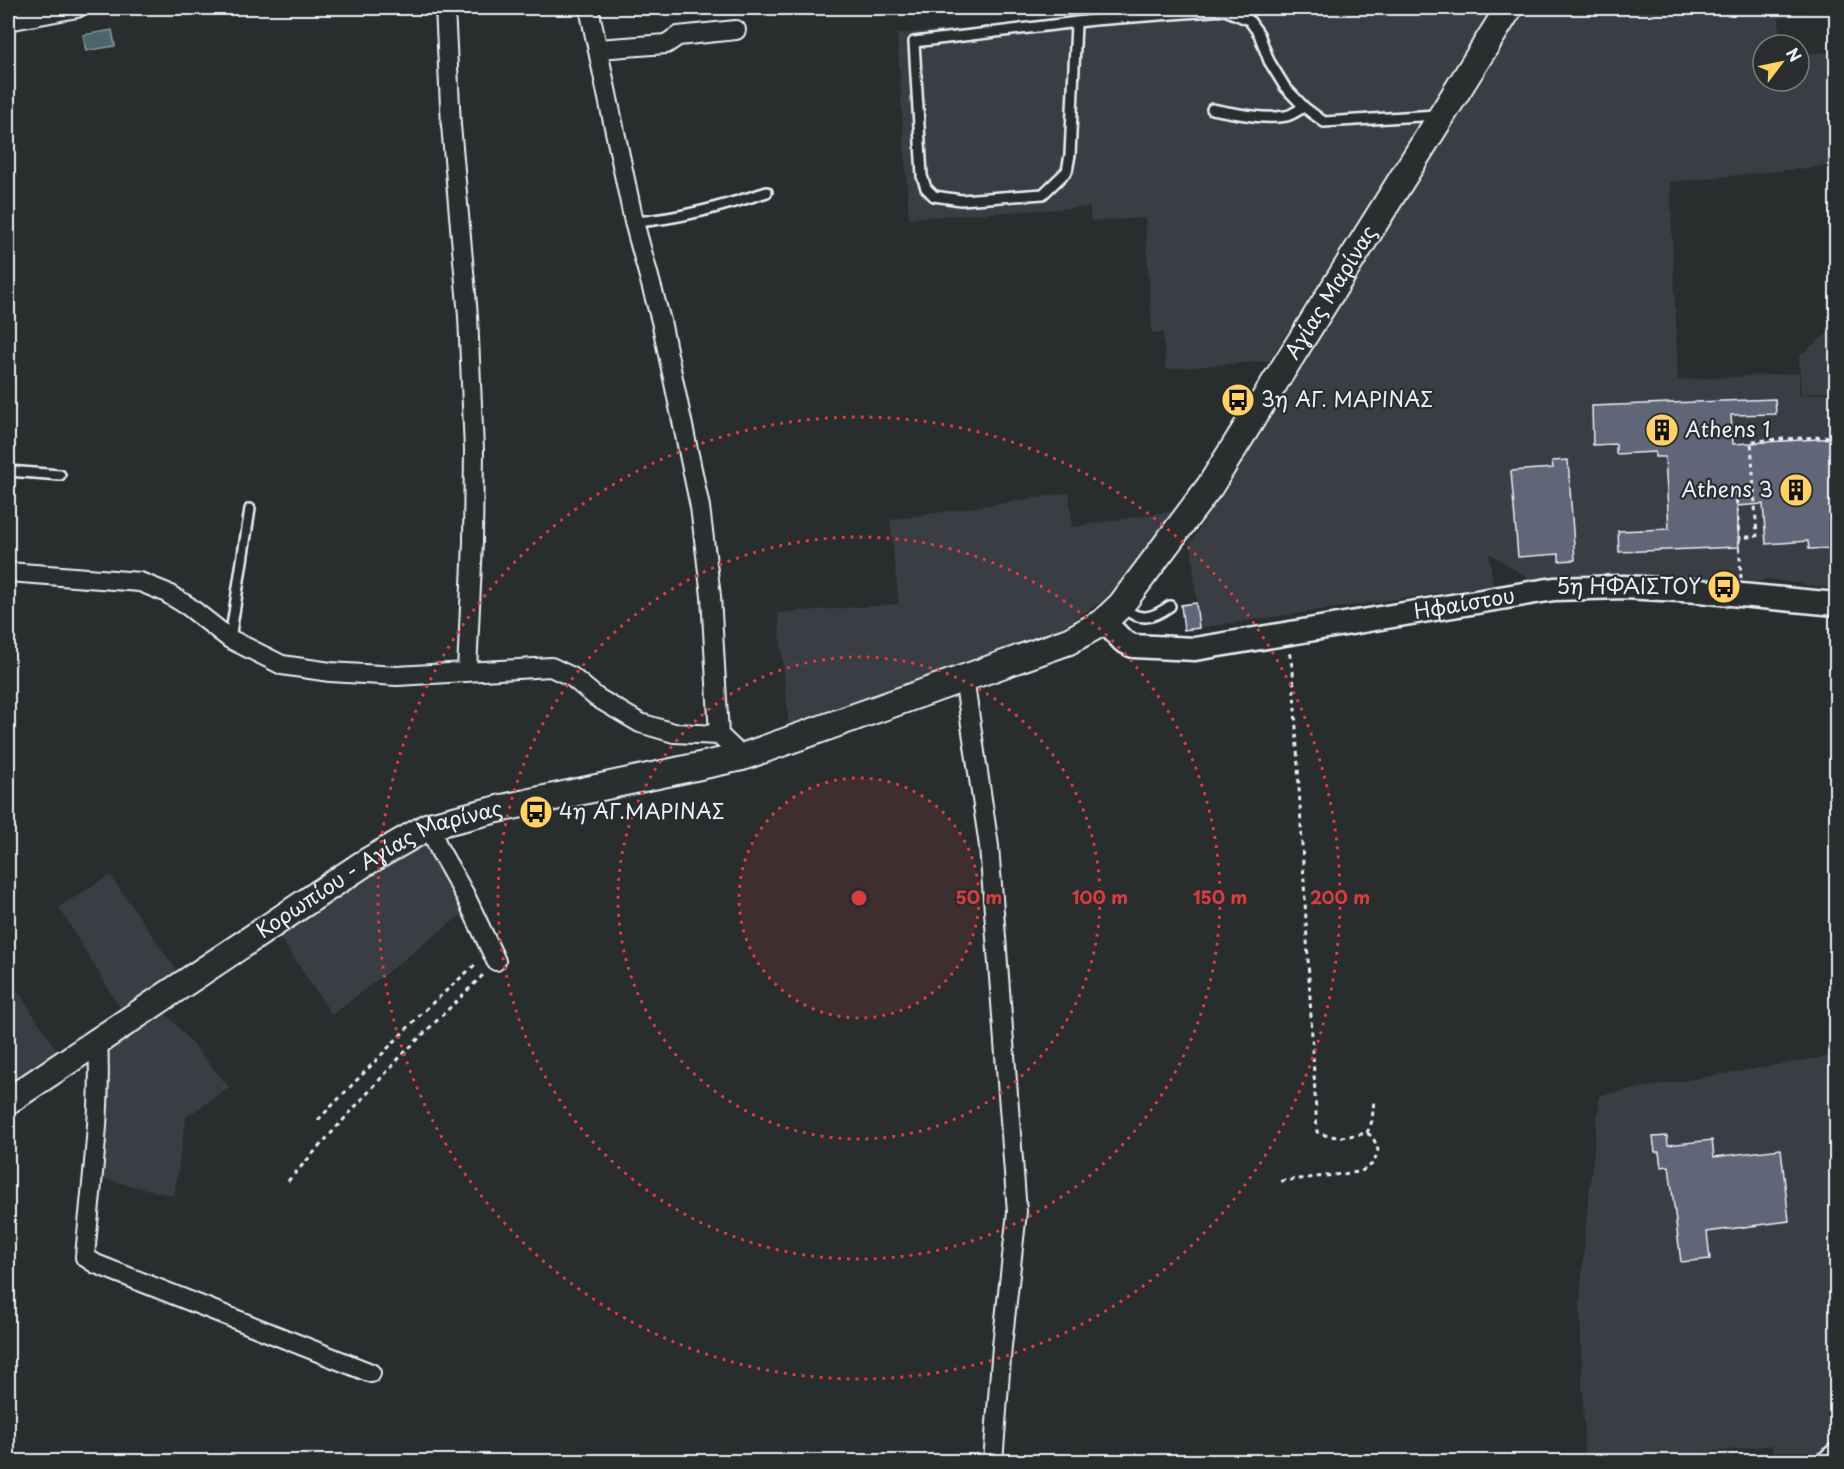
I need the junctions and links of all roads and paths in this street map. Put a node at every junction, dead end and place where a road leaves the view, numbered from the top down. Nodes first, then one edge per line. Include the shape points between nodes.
1 (77, 8) edge
2 (446, 8) edge
3 (590, 8) edge
4 (1509, 8) edge
5 (8, 21) edge
6 (1076, 24) junction
7 (736, 30) dead end
8 (598, 49) junction
9 (1304, 107) junction
10 (1212, 109) dead end
11 (1442, 115) junction
12 (767, 192) dead end
13 (634, 222) junction
14 (1836, 436) edge
15 (8, 471) edge
16 (60, 475) dead end
17 (1754, 490) junction
18 (250, 509) dead end
19 (1739, 538) junction
20 (8, 572) edge
21 (1741, 581) dead end
22 (1836, 604) edge
23 (1170, 606) dead end
24 (1113, 613) junction
25 (1284, 635) junction
26 (230, 639) junction
27 (467, 671) junction
28 (964, 678) junction
29 (719, 735) junction
30 (742, 757) junction
31 (429, 826) junction
32 (494, 957) junction
33 (98, 1040) junction
34 (1374, 1100) dead end
35 (8, 1101) edge
36 (318, 1120) dead end
37 (1367, 1133) junction
38 (288, 1181) dead end
39 (1281, 1181) dead end
40 (370, 1373) dead end
41 (1833, 1449) dead end
42 (993, 1461) edge
43 (1818, 1461) edge

1 - 5 street
2 - 27 street via 474,450
3 - 8 street
4 - 11 main road, Αγίας Μαρίνας
6 - 6 lane via 914,42 922,176 934,196 961,200 1043,194 1067,171
6 - 9 lane via 1225,10 1239,14 1259,34 1285,87
7 - 8 street via 678,36 666,44
8 - 13 street
9 - 10 lane via 1289,116 1278,117
9 - 11 lane via 1324,122
11 - 24 main road, Αγίας Μαρίνας via 1210,486
12 - 13 lane via 692,214
13 - 29 street via 661,321 700,507 711,596
14 - 17 path via 1751,441
15 - 16 lane
17 - 19 path via 1756,536
17 - 19 path via 1736,491
18 - 26 lane
19 - 21 path
20 - 26 street via 140,582 188,606
22 - 25 street, Ηφαίστου via 1624,587 1554,589
23 - 24 lane via 1145,617
24 - 25 street, Ηφαίστου via 1123,641 1144,648 1203,648
24 - 28 main road, Αγίας Μαρίνας via 1069,640
25 - 37 path via 1293,671 1317,1132 1346,1137
26 - 27 street via 282,665 330,672 397,676
27 - 29 street via 551,667 640,723 674,733
28 - 30 main road, Κορωπίου - Αγίας Μαρίνας
28 - 42 street via 989,846 1017,1212
29 - 30 street
30 - 31 main road, Κορωπίου - Αγίας Μαρίνας
31 - 32 street
31 - 33 main road, Κορωπίου - Αγίας Μαρίνας via 363,864
32 - 36 path via 467,970
32 - 38 path
33 - 35 main road, Κορωπίου - Αγίας Μαρίνας
33 - 40 street via 100,1069 85,1257
34 - 37 path
37 - 39 path via 1378,1150 1374,1162 1360,1172
41 - 43 lane

